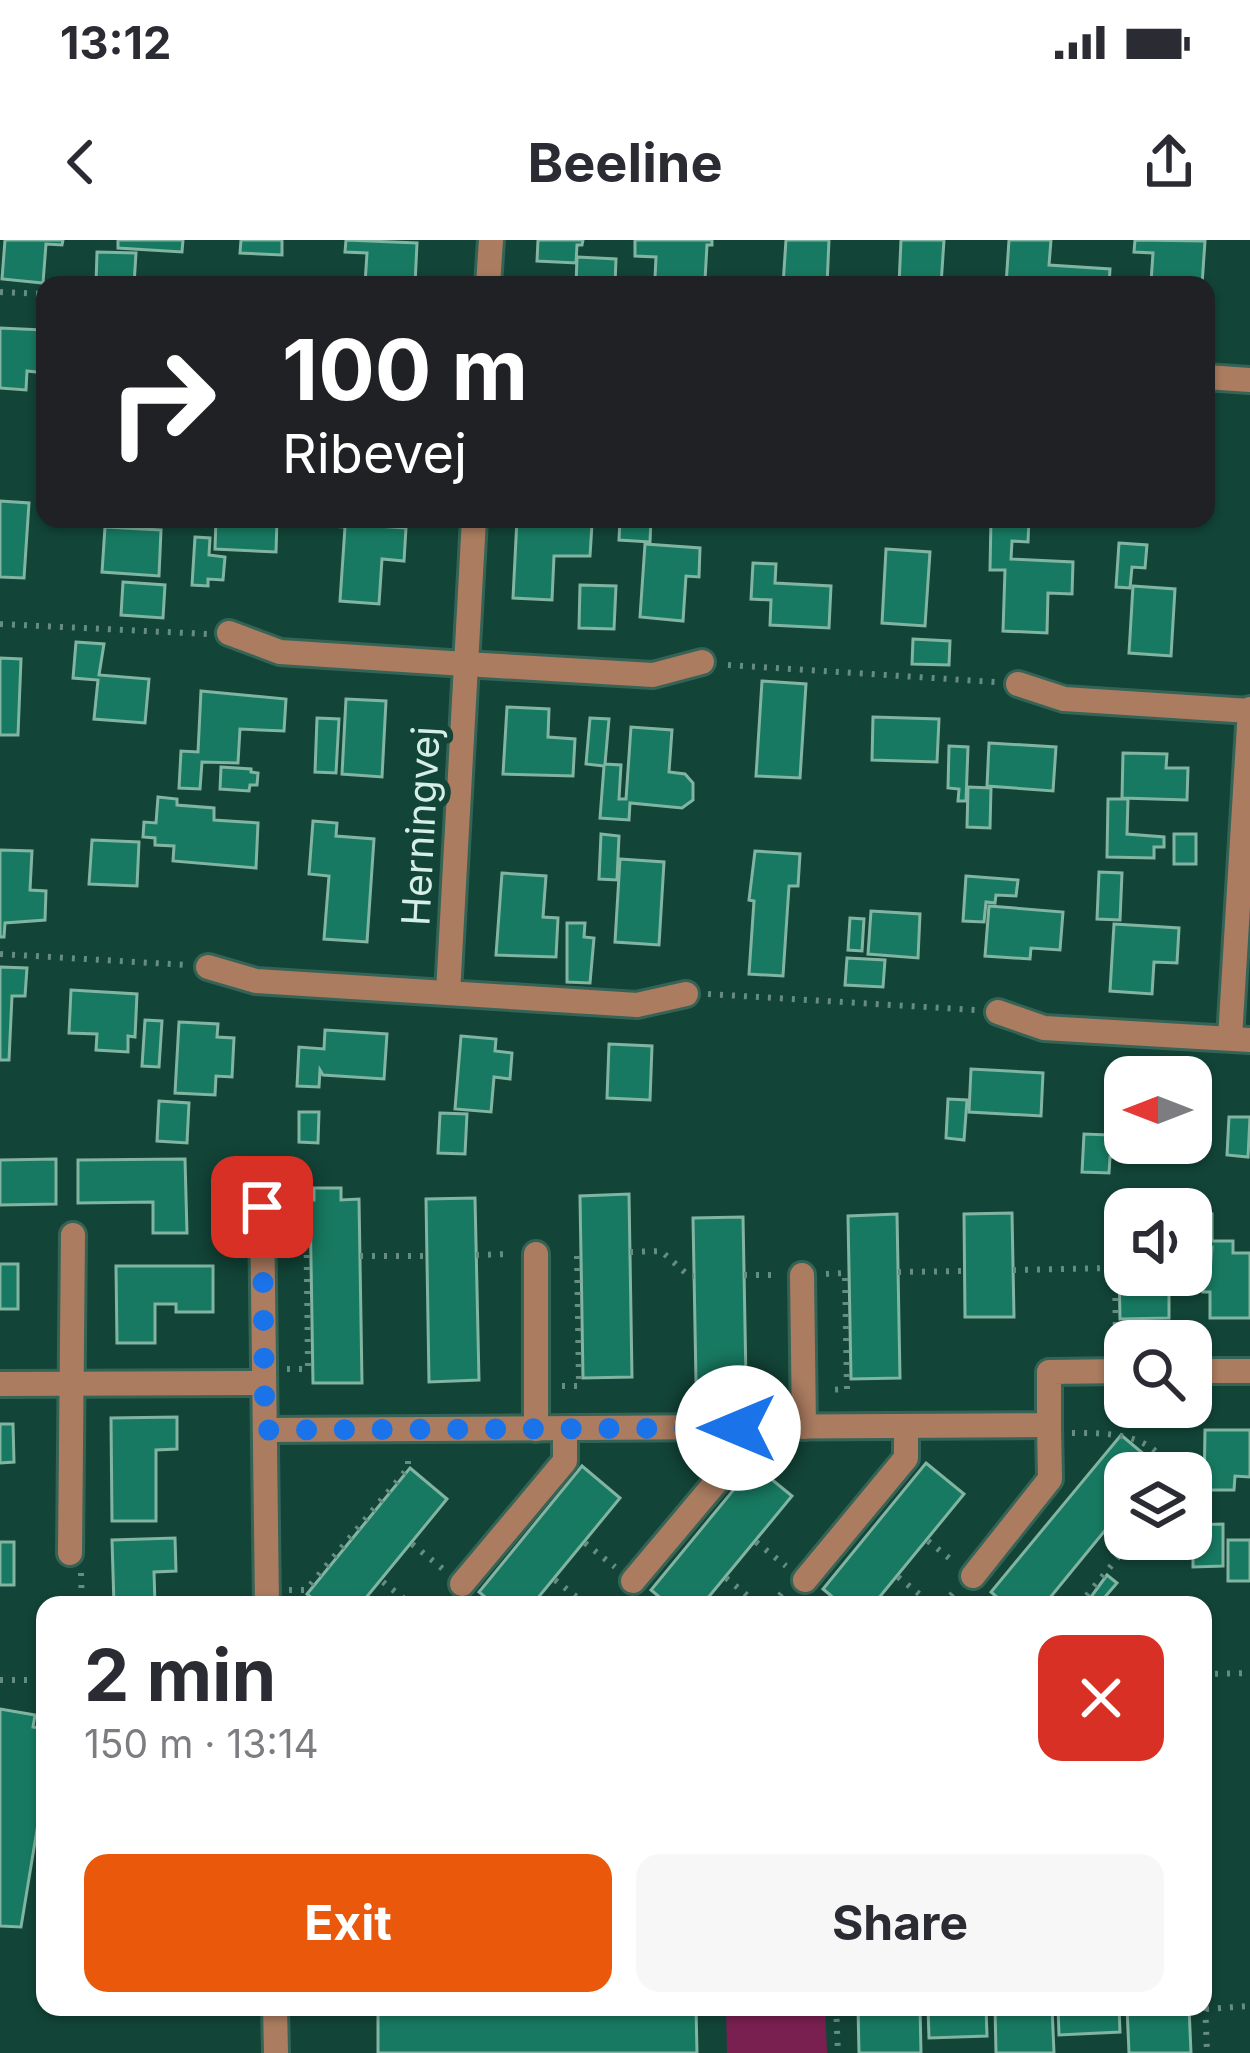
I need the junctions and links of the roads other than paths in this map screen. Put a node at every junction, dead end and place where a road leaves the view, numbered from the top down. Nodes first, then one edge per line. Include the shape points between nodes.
1 (491, 240) edge
2 (489, 276) edge
3 (1215, 378) edge
4 (1250, 380) edge
5 (473, 528) edge
6 (229, 633) road end
7 (702, 662) road end
8 (465, 664) junction
9 (1018, 684) dead end
10 (1250, 710) edge
11 (208, 967) road end
12 (448, 993) junction
13 (686, 994) road end
14 (998, 1012) road end
15 (1240, 1039) edge
16 (262, 1207) dead end
17 (73, 1235) dead end
18 (536, 1254) dead end
19 (802, 1275) dead end
20 (1104, 1371) edge
21 (1212, 1371) edge
22 (1250, 1371) edge
23 (265, 1383) junction
24 (0, 1384) edge
25 (71, 1384) junction
26 (1049, 1425) junction
27 (804, 1427) junction
28 (906, 1427) junction
29 (738, 1428) junction
30 (536, 1429) junction
31 (565, 1429) junction
32 (265, 1430) junction
33 (70, 1553) dead end
34 (973, 1576) dead end
35 (805, 1580) dead end
36 (633, 1581) dead end
37 (462, 1584) dead end
38 (268, 1596) edge
39 (275, 2016) edge
40 (276, 2053) edge

1 - 2 street
3 - 4 street
5 - 8 street, Herningvej
6 - 8 street via 280,652
7 - 8 street via 653,675
8 - 12 street, Herningvej
9 - 10 street via 1064,699
10 - 15 street
11 - 12 street via 256,981
12 - 13 street via 637,1005
14 - 15 street via 1044,1028
16 - 23 street
17 - 25 street
18 - 30 street
19 - 27 street
20 - 26 street via 1049,1372
21 - 22 street
23 - 25 street
23 - 32 street
24 - 25 street
25 - 33 street
26 - 28 street
26 - 34 street via 1050,1479
27 - 28 street
27 - 29 street
28 - 35 street via 906,1458
29 - 31 street
29 - 36 street via 738,1456
30 - 31 street
30 - 32 street
31 - 37 street via 565,1461
32 - 38 street
39 - 40 street

